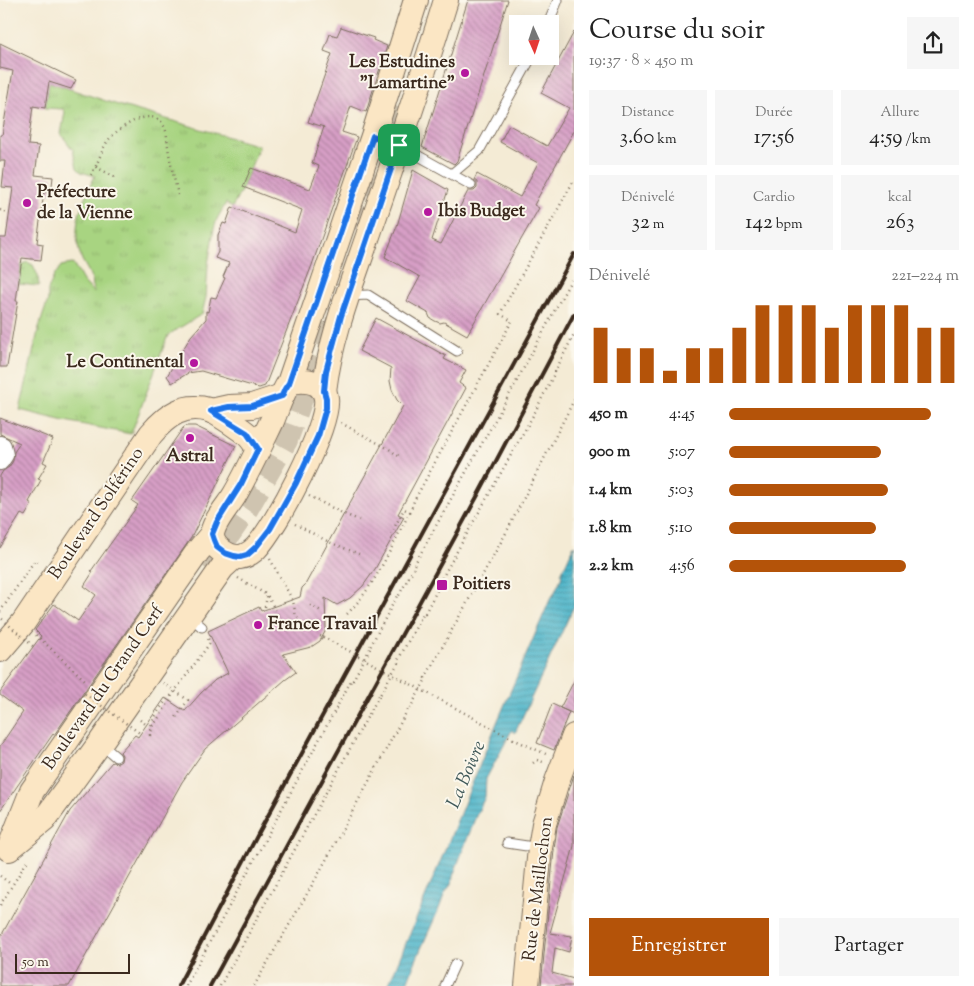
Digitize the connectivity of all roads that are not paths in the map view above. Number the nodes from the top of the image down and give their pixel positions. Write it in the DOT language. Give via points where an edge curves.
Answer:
graph roads {
  1 [pos="416,0"];
  2 [pos="432,0"];
  3 [pos="446,0"];
  4 [pos="558,0"];
  5 [pos="552,15"];
  6 [pos="527,65"];
  7 [pos="398,107"];
  8 [pos="373,136"];
  9 [pos="399,145"];
  10 [pos="453,174"];
  11 [pos="472,184"];
  12 [pos="348,296"];
  13 [pos="457,351"];
  14 [pos="286,390"];
  15 [pos="324,391"];
  16 [pos="211,411"];
  17 [pos="0,445"];
  18 [pos="258,449"];
  19 [pos="0,461"];
  20 [pos="212,534"];
  21 [pos="236,567"];
  22 [pos="205,568"];
  23 [pos="0,650"];
  24 [pos="574,736"];
  25 [pos="507,843"];
  26 [pos="540,848"];
  27 [pos="4,856"];
  28 [pos="455,964"];
  29 [pos="445,986"];
  30 [pos="527,986"];
  1 -- 8 [label="street, Boulevard du Grand Cerf"];
  2 -- 7 [label="street"];
  3 -- 9 [label="street"];
  4 -- 5 [label="lane"];
  6 -- 10 [label="lane" via="479,151"];
  8 -- 9 [label="lane"];
  8 -- 14 [label="street, Boulevard du Grand Cerf"];
  9 -- 10 [label="lane"];
  9 -- 12 [label="street"];
  10 -- 11 [label="lane"];
  12 -- 13 [label="lane" via="368,295"];
  12 -- 15 [label="street" via="326,371"];
  14 -- 15 [label="street, Boulevard Solférino" via="301,381 308,381"];
  14 -- 16 [label="street, Boulevard Solférino" via="252,406"];
  14 -- 18 [label="street, Boulevard du Grand Cerf"];
  15 -- 21 [label="street" via="324,419 296,483 256,547 240,557"];
  16 -- 18 [label="street, Boulevard Solférino" via="247,433"];
  16 -- 23 [label="street, Boulevard Solférino" via="200,408 179,410 160,423 23,623"];
  17 -- 19 [label="street" via="4,455"];
  18 -- 20 [label="street, Boulevard du Grand Cerf"];
  20 -- 21 [label="street" via="217,547"];
  20 -- 27 [label="street, Boulevard du Grand Cerf" via="32,791"];
  21 -- 27 [label="street, Boulevard du Grand Cerf" via="222,568 193,624 108,750 44,820"];
  22 -- 27 [label="street, Boulevard du Grand Cerf"];
  24 -- 26 [label="street, Rue de Maillochon" via="549,804"];
  25 -- 26 [label="lane"];
  26 -- 30 [label="street, Rue de Maillochon"];
  28 -- 29 [label="lane"];
}
